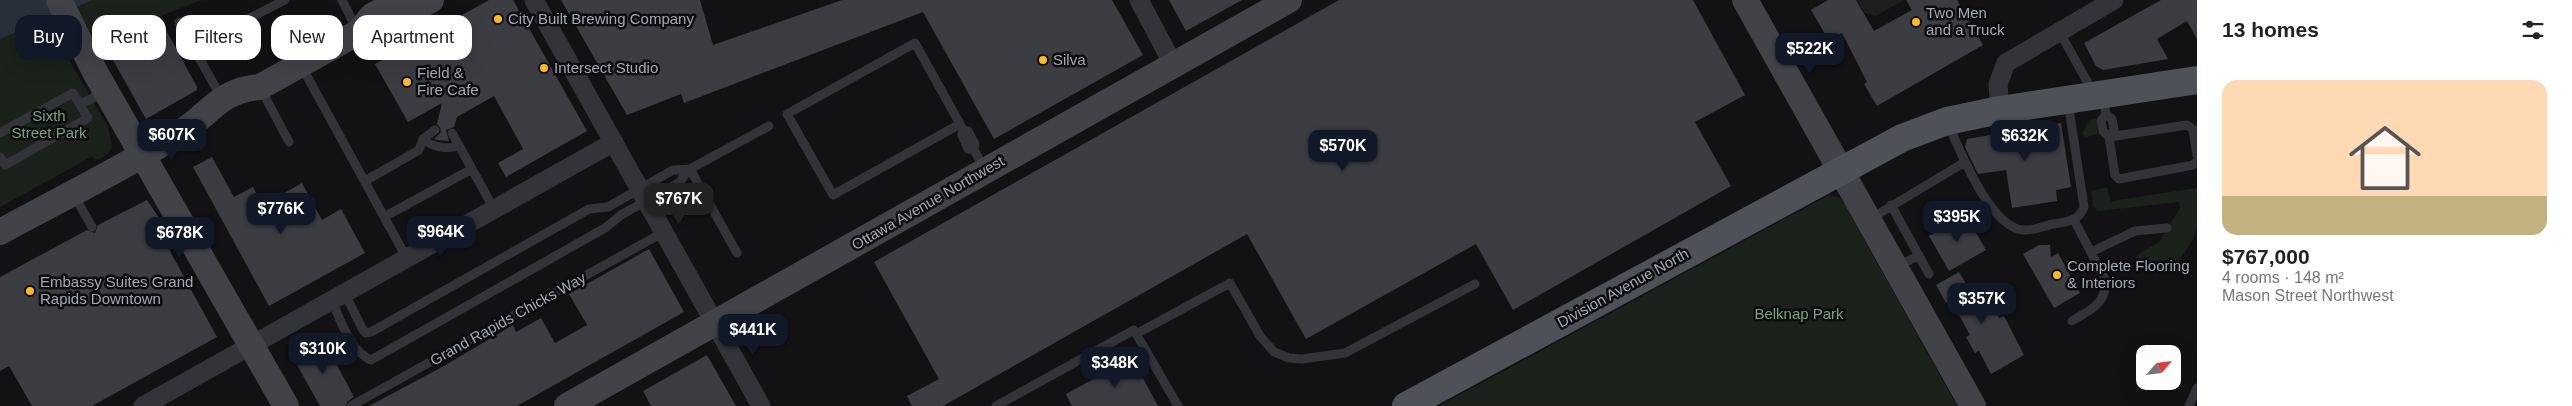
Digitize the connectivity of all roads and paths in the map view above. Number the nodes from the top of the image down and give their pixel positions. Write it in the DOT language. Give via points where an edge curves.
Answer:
graph roads {
  1 [pos="285,0"];
  2 [pos="342,0"];
  3 [pos="401,0"];
  4 [pos="431,0"];
  5 [pos="534,0"];
  6 [pos="1139,0"];
  7 [pos="1289,0"];
  8 [pos="1745,0"];
  9 [pos="2114,0"];
  10 [pos="62,7"];
  11 [pos="256,15"];
  12 [pos="374,15"];
  13 [pos="404,15"];
  14 [pos="353,21"];
  15 [pos="2059,31"];
  16 [pos="353,35"];
  17 [pos="200,60"];
  18 [pos="301,64"];
  19 [pos="1173,64"];
  20 [pos="2197,80"];
  21 [pos="260,87"];
  22 [pos="106,91"];
  23 [pos="222,100"];
  24 [pos="2067,101"];
  25 [pos="2102,102"];
  26 [pos="80,106"];
  27 [pos="2000,110"];
  28 [pos="1947,121"];
  29 [pos="769,126"];
  30 [pos="961,127"];
  31 [pos="435,130"];
  32 [pos="0,133"];
  33 [pos="180,133"];
  34 [pos="452,134"];
  35 [pos="2109,137"];
  36 [pos="423,139"];
  37 [pos="289,142"];
  38 [pos="614,142"];
  39 [pos="459,146"];
  40 [pos="143,154"];
  41 [pos="2197,156"];
  42 [pos="0,157"];
  43 [pos="980,160"];
  44 [pos="2197,161"];
  45 [pos="1965,162"];
  46 [pos="472,169"];
  47 [pos="689,170"];
  48 [pos="1840,170"];
  49 [pos="365,181"];
  50 [pos="73,193"];
  51 [pos="643,195"];
  52 [pos="1891,206"];
  53 [pos="494,209"];
  54 [pos="384,217"];
  55 [pos="1868,220"];
  56 [pos="2074,220"];
  57 [pos="92,227"];
  58 [pos="2167,228"];
  59 [pos="0,232"];
  60 [pos="664,232"];
  61 [pos="2091,252"];
  62 [pos="736,253"];
  63 [pos="1919,255"];
  64 [pos="406,257"];
  65 [pos="1895,269"];
  66 [pos="1929,274"];
  67 [pos="1475,284"];
  68 [pos="337,296"];
  69 [pos="2072,321"];
  70 [pos="715,324"];
  71 [pos="1136,334"];
  72 [pos="252,344"];
  73 [pos="2197,388"];
  74 [pos="143,406"];
  75 [pos="286,406"];
  76 [pos="351,406"];
  77 [pos="567,406"];
  78 [pos="761,406"];
  79 [pos="996,406"];
  80 [pos="1178,406"];
  81 [pos="1406,406"];
  82 [pos="1973,406"];
  83 [pos="2189,406"];
  1 -- 11 [label="lane"];
  2 -- 14 [label="lane"];
  3 -- 12 [label="street"];
  4 -- 13 [label="street"];
  5 -- 38 [label="street"];
  6 -- 19 [label="street"];
  7 -- 19 [label="street, Ottawa Avenue Northwest"];
  8 -- 48 [label="street"];
  9 -- 15 [label="street"];
  10 -- 22 [label="street"];
  15 -- 25 [label="lane"];
  15 -- 27 [label="street" via="2006,62 1998,84"];
  16 -- 18 [label="street"];
  17 -- 23 [label="lane"];
  18 -- 21 [label="street"];
  18 -- 49 [label="lane"];
  19 -- 43 [label="street, Ottawa Avenue Northwest"];
  20 -- 25 [label="main road, Division Avenue North"];
  21 -- 23 [label="street" via="242,88"];
  21 -- 33 [label="street" via="250,101 204,126"];
  21 -- 37 [label="lane"];
  22 -- 26 [label="lane"];
  22 -- 40 [label="street"];
  23 -- 33 [label="street"];
  24 -- 25 [label="main road, Division Avenue North"];
  24 -- 27 [label="main road, Division Avenue North"];
  24 -- 56 [label="lane" via="2084,207 2082,215"];
  25 -- 35 [label="lane" via="2103,131"];
  26 -- 32 [label="lane" via="73,93"];
  26 -- 42 [label="lane" via="88,118 4,165"];
  27 -- 28 [label="main road, Division Avenue North"];
  28 -- 45 [label="lane"];
  28 -- 48 [label="main road, Division Avenue North" via="1902,138"];
  29 -- 47 [label="lane"];
  30 -- 30 [label="lane" via="915,43 787,114 833,195"];
  30 -- 43 [label="lane" via="968,131"];
  31 -- 36 [label="lane"];
  33 -- 40 [label="street"];
  34 -- 39 [label="lane"];
  35 -- 41 [label="lane" via="2187,125 2193,129"];
  35 -- 44 [label="lane" via="2115,175 2119,179 2193,165"];
  36 -- 39 [label="lane" via="430,145"];
  36 -- 49 [label="lane" via="420,150"];
  38 -- 51 [label="street"];
  38 -- 53 [label="street"];
  39 -- 46 [label="lane"];
  40 -- 50 [label="street"];
  40 -- 72 [label="street" via="179,229"];
  43 -- 70 [label="street, Ottawa Avenue Northwest"];
  45 -- 52 [label="lane"];
  45 -- 56 [label="lane" via="1992,209 2012,226 2023,230"];
  46 -- 53 [label="lane"];
  46 -- 54 [label="lane"];
  47 -- 51 [label="lane" via="680,182"];
  47 -- 51 [label="lane" via="673,170"];
  47 -- 62 [label="lane"];
  48 -- 55 [label="street"];
  48 -- 81 [label="main road, Division Avenue North"];
  49 -- 54 [label="lane"];
  50 -- 57 [label="lane"];
  50 -- 59 [label="street"];
  51 -- 60 [label="street"];
  51 -- 68 [label="lane" via="608,207 590,209 368,333"];
  51 -- 68 [label="lane" via="605,228 371,360 356,349"];
  52 -- 55 [label="lane"];
  52 -- 63 [label="lane"];
  53 -- 64 [label="street"];
  54 -- 64 [label="lane"];
  55 -- 65 [label="street"];
  56 -- 61 [label="lane"];
  58 -- 61 [label="lane" via="2135,231"];
  60 -- 70 [label="street"];
  60 -- 76 [label="lane, Grand Rapids Chicks Way"];
  61 -- 69 [label="lane" via="2105,279 2106,290 2103,300"];
  63 -- 65 [label="lane"];
  63 -- 66 [label="lane"];
  64 -- 68 [label="street"];
  65 -- 82 [label="street"];
  67 -- 71 [label="lane" via="1345,353 1317,358 1289,358 1274,352 1260,336 1230,283"];
  68 -- 72 [label="street"];
  70 -- 77 [label="street, Ottawa Avenue Northwest"];
  70 -- 78 [label="street"];
  71 -- 79 [label="lane" via="1134,330"];
  71 -- 80 [label="lane"];
  72 -- 74 [label="street"];
  72 -- 75 [label="street"];
  73 -- 83 [label="lane"];
}
